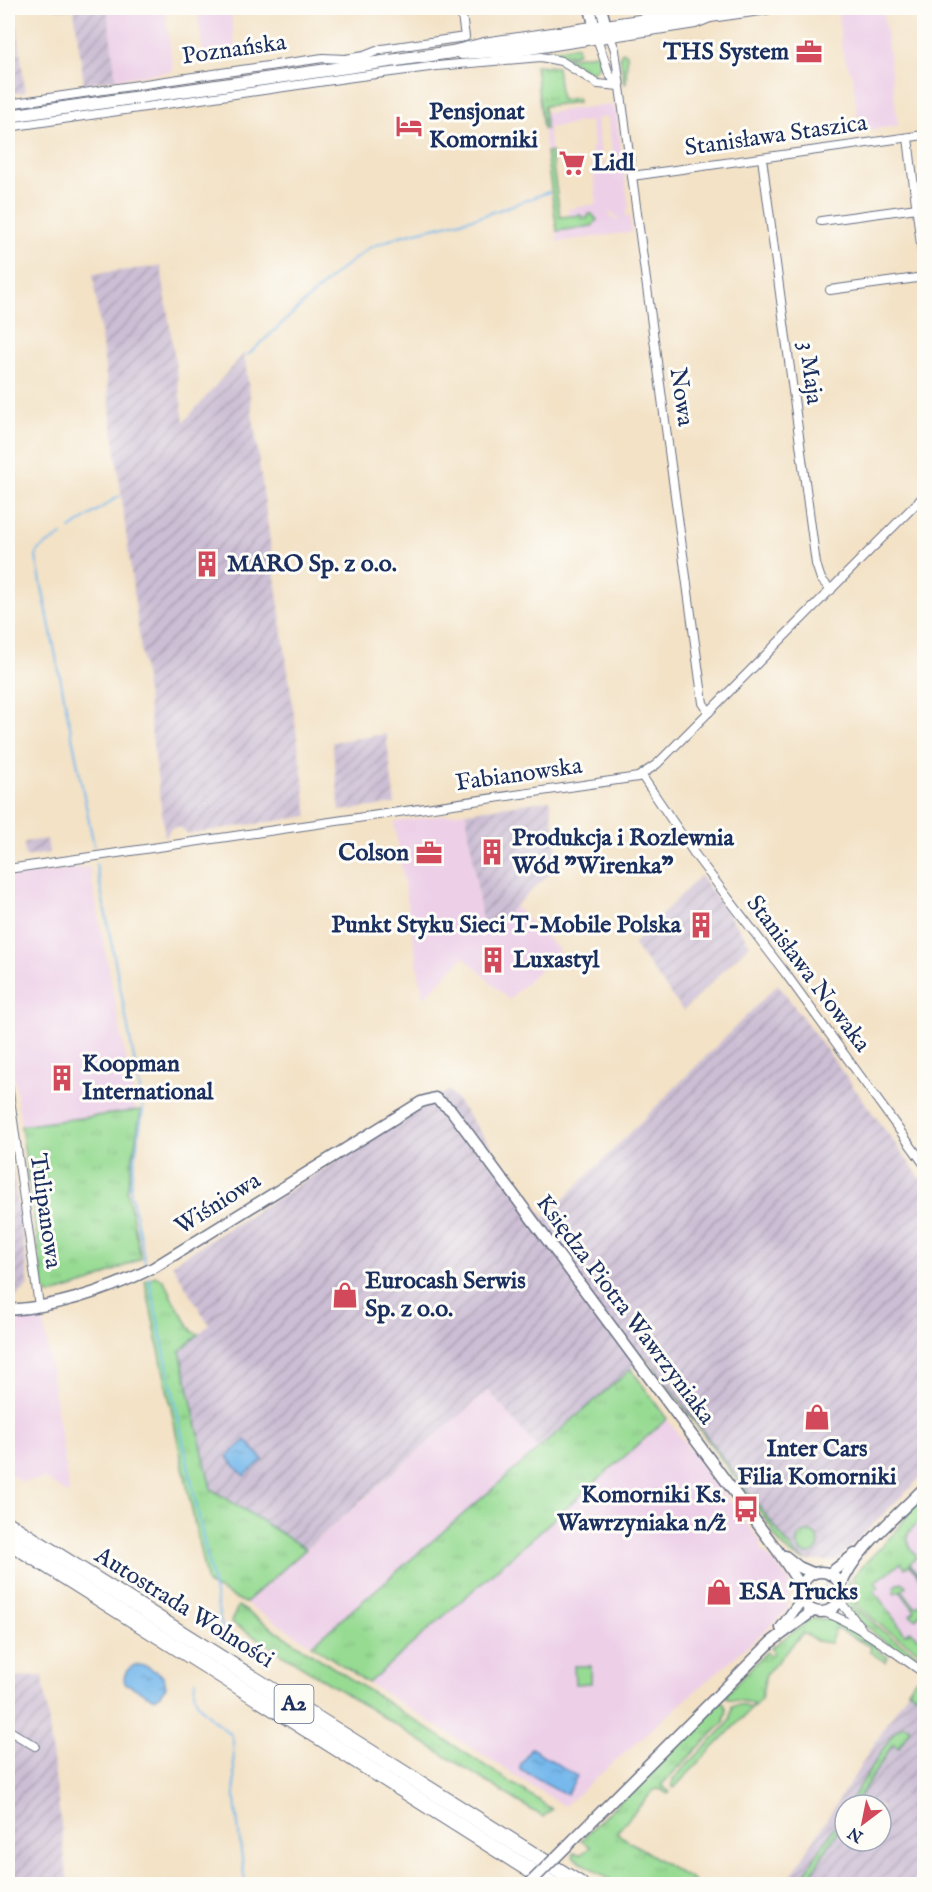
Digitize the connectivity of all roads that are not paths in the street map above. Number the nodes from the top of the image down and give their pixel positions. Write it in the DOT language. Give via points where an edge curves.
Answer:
graph roads {
  1 [pos="461,8"];
  2 [pos="590,8"];
  3 [pos="601,8"];
  4 [pos="766,8"];
  5 [pos="602,32"];
  6 [pos="619,86"];
  7 [pos="8,104"];
  8 [pos="8,116"];
  9 [pos="8,128"];
  10 [pos="924,135"];
  11 [pos="908,138"];
  12 [pos="762,158"];
  13 [pos="632,176"];
  14 [pos="917,208"];
  15 [pos="821,221"];
  16 [pos="924,269"];
  17 [pos="924,277"];
  18 [pos="830,290"];
  19 [pos="924,496"];
  20 [pos="831,590"];
  21 [pos="709,712"];
  22 [pos="642,776"];
  23 [pos="8,869"];
  24 [pos="8,1085"];
  25 [pos="435,1098"];
  26 [pos="924,1164"];
  27 [pos="39,1306"];
  28 [pos="8,1310"];
  29 [pos="924,1488"];
  30 [pos="8,1524"];
  31 [pos="8,1541"];
  32 [pos="866,1547"];
  33 [pos="777,1551"];
  34 [pos="813,1573"];
  35 [pos="829,1574"];
  36 [pos="801,1586"];
  37 [pos="840,1587"];
  38 [pos="802,1599"];
  39 [pos="839,1600"];
  40 [pos="818,1611"];
  41 [pos="861,1629"];
  42 [pos="771,1642"];
  43 [pos="924,1673"];
  44 [pos="8,1730"];
  45 [pos="35,1746"];
  46 [pos="529,1884"];
  47 [pos="552,1884"];
  48 [pos="580,1884"];
  1 -- 7 [label="street, Poznańska" via="465,37 345,59 323,58"];
  2 -- 5 [label="street"];
  3 -- 5 [label="street"];
  4 -- 5 [label="main road, Poznańska" via="695,22"];
  5 -- 6 [label="street, Nowa" via="615,50"];
  5 -- 8 [label="main road, Poznańska" via="467,47"];
  6 -- 9 [label="street" via="598,84 561,61 541,57 353,77"];
  6 -- 13 [label="street, Nowa"];
  10 -- 11 [label="street, Stanisława Staszica"];
  11 -- 12 [label="street, Stanisława Staszica"];
  11 -- 14 [label="street"];
  12 -- 13 [label="street, Stanisława Staszica"];
  12 -- 20 [label="street, 3 Maja" via="816,564 821,579"];
  13 -- 21 [label="street, Nowa" via="703,703"];
  14 -- 15 [label="street"];
  14 -- 16 [label="street"];
  17 -- 18 [label="street"];
  19 -- 20 [label="street"];
  20 -- 21 [label="street"];
  21 -- 22 [label="street"];
  22 -- 23 [label="street, Fabianowska"];
  22 -- 26 [label="street, Stanisława Nowaka" via="696,856"];
  24 -- 27 [label="street, Tulipanowa"];
  25 -- 27 [label="street, Wiśniowa" via="421,1102 153,1268 114,1286"];
  25 -- 33 [label="street, Księdza Piotra Wawrzyniaka" via="451,1110"];
  27 -- 28 [label="street, Wiśniowa"];
  29 -- 32 [label="street"];
  30 -- 48 [label="highway, Autostrada Wolności / A2"];
  31 -- 47 [label="highway, Autostrada Wolności / A2"];
  32 -- 35 [label="street"];
  32 -- 37 [label="street"];
  33 -- 34 [label="street, Księdza Piotra Wawrzyniaka"];
  33 -- 36 [label="street, Księdza Piotra Wawrzyniaka"];
  34 -- 35 [label="street"];
  34 -- 36 [label="street"];
  35 -- 37 [label="street"];
  36 -- 38 [label="street"];
  37 -- 39 [label="street"];
  38 -- 40 [label="street"];
  38 -- 42 [label="street"];
  39 -- 40 [label="street" via="833,1608"];
  39 -- 41 [label="street"];
  40 -- 41 [label="street" via="838,1616"];
  40 -- 42 [label="street"];
  41 -- 43 [label="street"];
  42 -- 46 [label="street, bridge"];
  44 -- 45 [label="street"];
}
